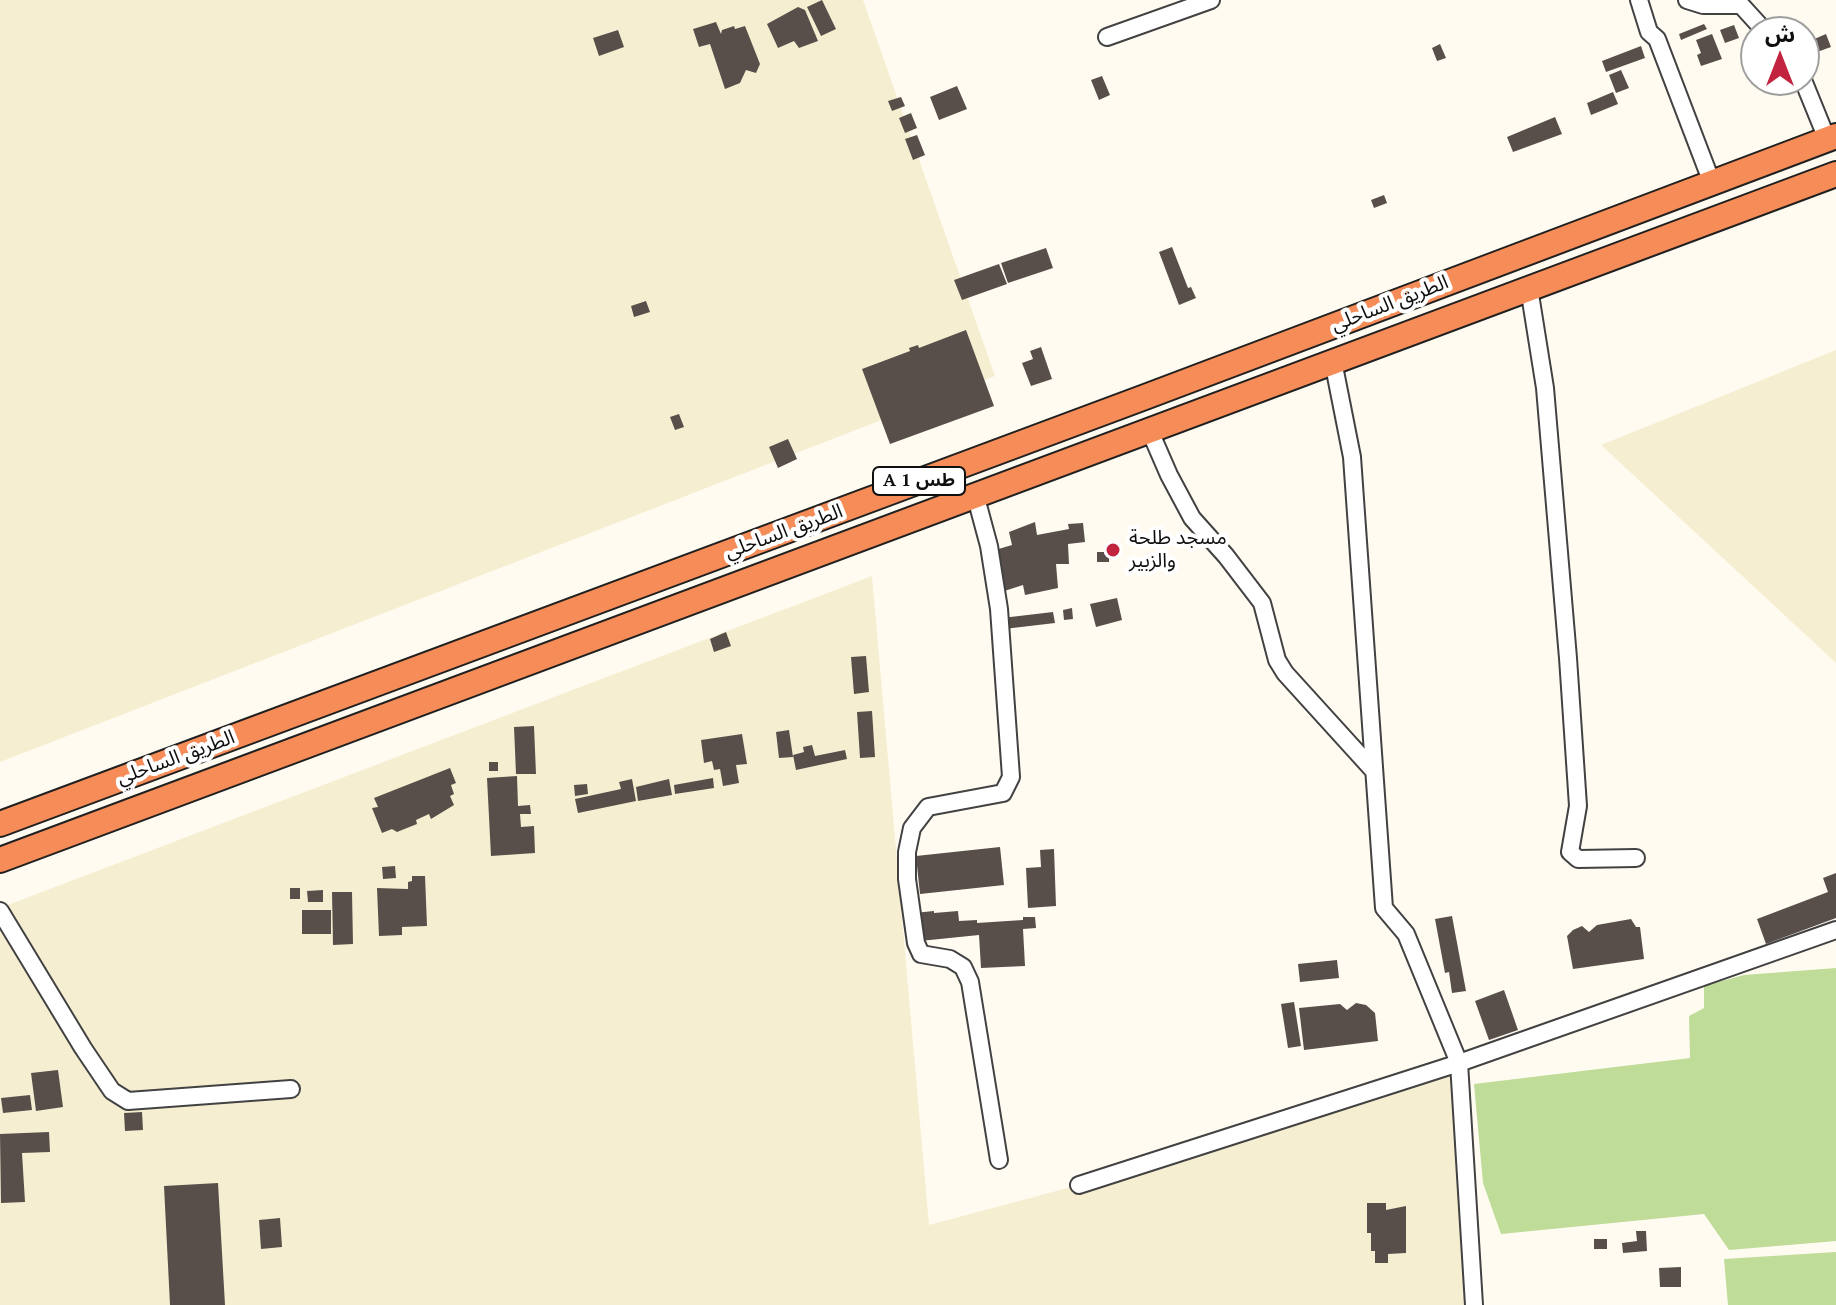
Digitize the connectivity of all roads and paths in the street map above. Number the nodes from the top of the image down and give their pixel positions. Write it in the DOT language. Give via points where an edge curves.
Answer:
graph roads {
  1 [pos="1211,0"];
  2 [pos="1639,0"];
  3 [pos="1687,0"];
  4 [pos="1740,2"];
  5 [pos="1107,37"];
  6 [pos="1811,96"];
  7 [pos="1832,138"];
  8 [pos="1836,174"];
  9 [pos="1712,183"];
  10 [pos="1529,288"];
  11 [pos="1333,361"];
  12 [pos="1149,429"];
  13 [pos="975,494"];
  14 [pos="1374,771"];
  15 [pos="0,824"];
  16 [pos="1636,858"];
  17 [pos="0,860"];
  18 [pos="0,911"];
  19 [pos="1836,930"];
  20 [pos="1459,1063"];
  21 [pos="291,1089"];
  22 [pos="999,1160"];
  23 [pos="1079,1185"];
  24 [pos="1474,1305"];
  1 -- 5 [label="street"];
  2 -- 9 [label="street"];
  3 -- 4 [label="street" via="1703,5"];
  6 -- 7 [label="street"];
  7 -- 9 [label="highway, الطريق الساحلي / A 1 طس"];
  8 -- 10 [label="highway, الطريق الساحلي / A 1 طس"];
  9 -- 15 [label="highway, الطريق الساحلي / A 1 طس"];
  10 -- 11 [label="highway, الطريق الساحلي / A 1 طس"];
  10 -- 16 [label="street" via="1545,388 1571,703 1578,806 1570,852 1578,859"];
  11 -- 12 [label="highway, الطريق الساحلي / A 1 طس"];
  11 -- 14 [label="street" via="1352,457"];
  12 -- 13 [label="highway, الطريق الساحلي / A 1 طس"];
  12 -- 14 [label="street" via="1192,518 1262,603 1285,673"];
  13 -- 17 [label="highway, الطريق الساحلي / A 1 طس"];
  13 -- 22 [label="street" via="999,609 1011,777 1003,793 928,807 912,828 907,879 921,954 950,959 963,967 970,982"];
  14 -- 20 [label="street" via="1384,908 1406,934"];
  18 -- 21 [label="street" via="97,1070 112,1091 128,1101"];
  19 -- 20 [label="street"];
  20 -- 23 [label="street"];
  20 -- 24 [label="street"];
}
